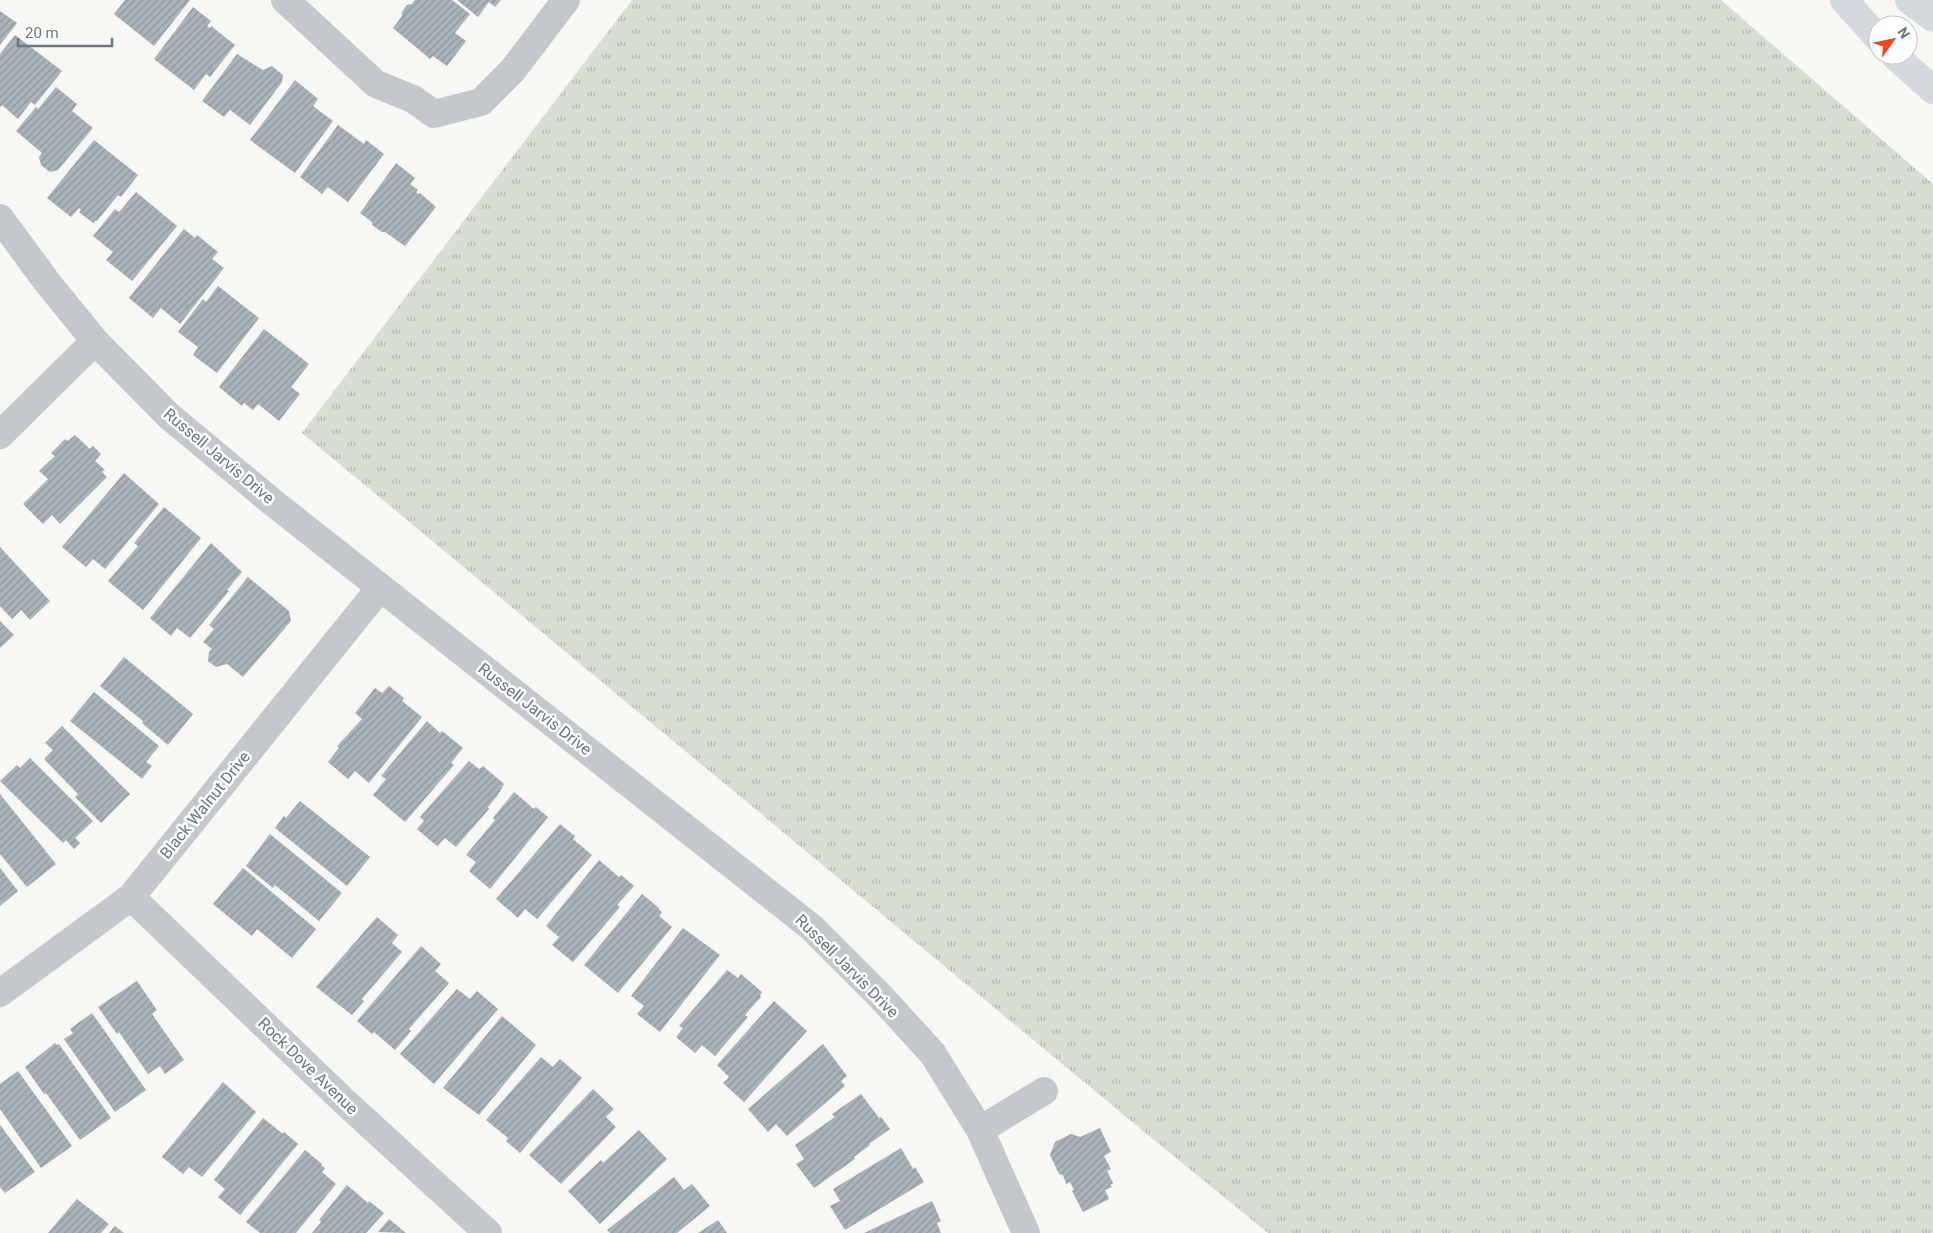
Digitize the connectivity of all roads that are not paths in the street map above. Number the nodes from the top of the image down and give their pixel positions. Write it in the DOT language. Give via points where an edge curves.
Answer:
graph roads {
  1 [pos="285,0"];
  2 [pos="566,0"];
  3 [pos="1844,0"];
  4 [pos="1909,0"];
  5 [pos="1933,18"];
  6 [pos="1868,27"];
  7 [pos="1905,65"];
  8 [pos="1933,90"];
  9 [pos="0,218"];
  10 [pos="95,341"];
  11 [pos="0,435"];
  12 [pos="380,588"];
  13 [pos="131,896"];
  14 [pos="0,993"];
  15 [pos="1044,1090"];
  16 [pos="980,1130"];
  17 [pos="488,1233"];
  18 [pos="1026,1233"];
  1 -- 2 [label="street" via="376,84 414,99 434,114 481,102 512,72"];
  3 -- 6 [label="highway"];
  4 -- 5 [label="highway"];
  7 -- 8 [label="highway"];
  9 -- 10 [label="street, Russell Jarvis Drive"];
  10 -- 11 [label="street"];
  10 -- 12 [label="street, Russell Jarvis Drive" via="169,416"];
  12 -- 13 [label="street, Black Walnut Drive"];
  12 -- 16 [label="street, Russell Jarvis Drive" via="811,927 933,1054"];
  13 -- 14 [label="street, Black Walnut Drive"];
  13 -- 17 [label="street, Rock Dove Avenue" via="347,1104"];
  15 -- 16 [label="street"];
  16 -- 18 [label="street, Russell Jarvis Drive"];
}
